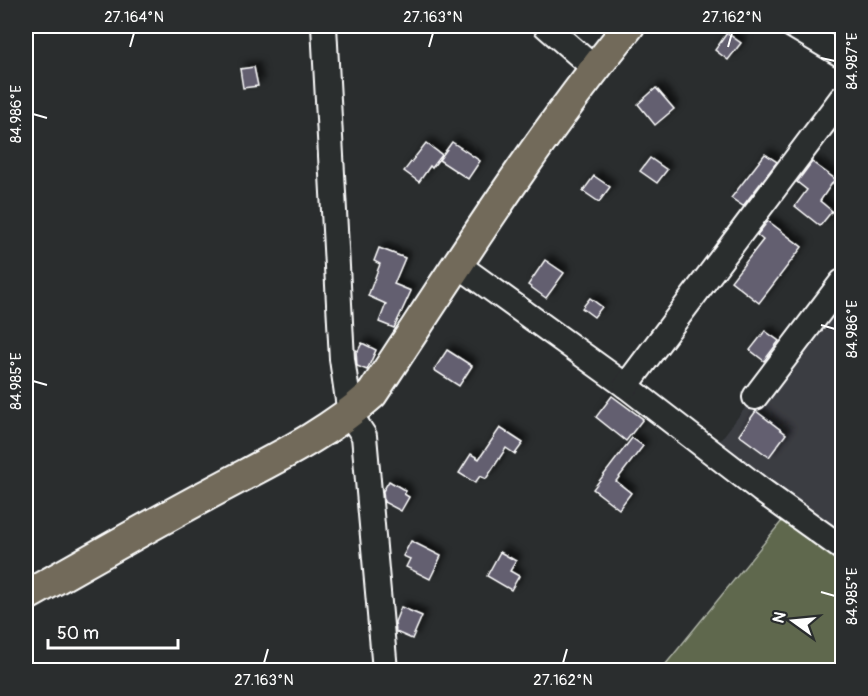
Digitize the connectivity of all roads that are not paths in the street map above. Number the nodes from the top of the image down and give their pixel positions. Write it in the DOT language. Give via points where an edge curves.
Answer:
graph roads {
  1 [pos="324,26"];
  2 [pos="546,26"];
  3 [pos="629,26"];
  4 [pos="794,26"];
  5 [pos="843,55"];
  6 [pos="594,68"];
  7 [pos="843,98"];
  8 [pos="458,264"];
  9 [pos="843,282"];
  10 [pos="626,386"];
  11 [pos="755,397"];
  12 [pos="350,414"];
  13 [pos="843,548"];
  14 [pos="26,596"];
  15 [pos="385,670"];
  1 -- 12 [label="street" via="342,359"];
  2 -- 6 [label="street"];
  3 -- 6 [label="main road"];
  4 -- 5 [label="street"];
  6 -- 8 [label="main road"];
  7 -- 10 [label="street"];
  8 -- 10 [label="street"];
  8 -- 12 [label="main road" via="372,394"];
  9 -- 11 [label="street"];
  10 -- 13 [label="street"];
  12 -- 14 [label="main road"];
  12 -- 15 [label="street" via="364,436"];
}
